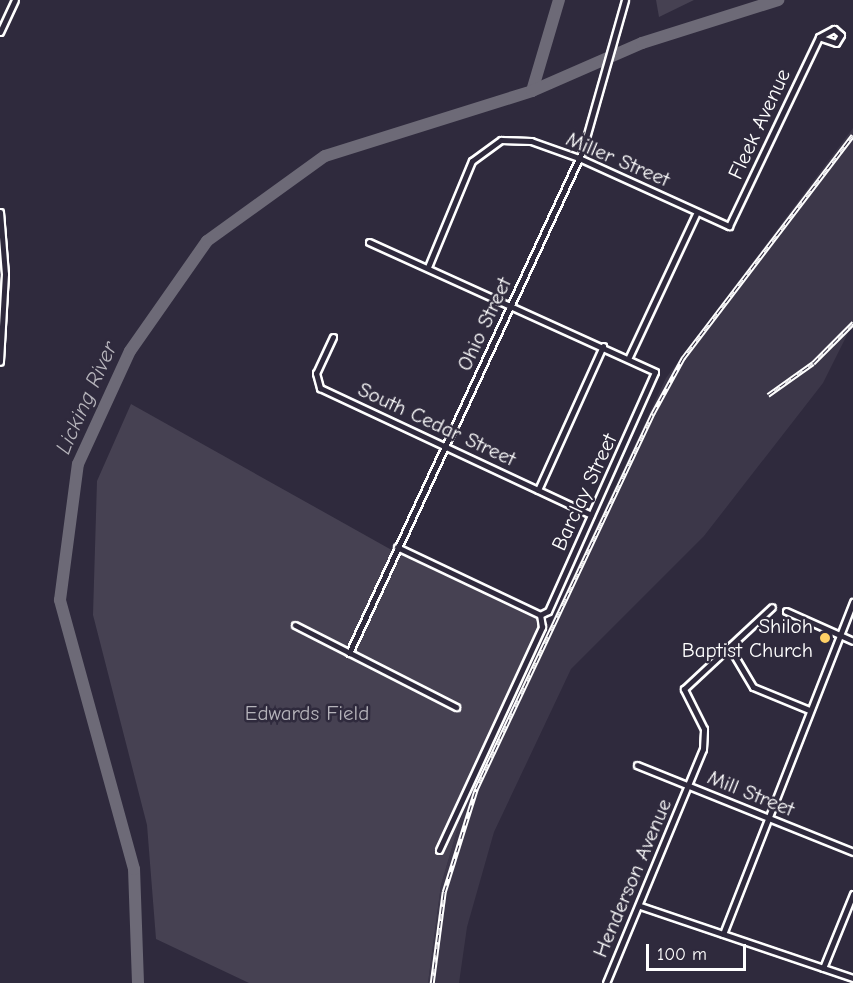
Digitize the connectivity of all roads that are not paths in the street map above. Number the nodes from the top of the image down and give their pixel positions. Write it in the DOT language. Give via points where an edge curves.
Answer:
graph roads {
  1 [pos="15,0"];
  2 [pos="626,0"];
  3 [pos="0,32"];
  4 [pos="819,37"];
  5 [pos="579,158"];
  6 [pos="0,212"];
  7 [pos="697,212"];
  8 [pos="729,226"];
  9 [pos="369,242"];
  10 [pos="428,267"];
  11 [pos="511,303"];
  12 [pos="333,337"];
  13 [pos="603,346"];
  14 [pos="629,357"];
  15 [pos="0,362"];
  16 [pos="445,446"];
  17 [pos="538,489"];
  18 [pos="591,516"];
  19 [pos="397,547"];
  20 [pos="853,602"];
  21 [pos="772,608"];
  22 [pos="786,611"];
  23 [pos="540,615"];
  24 [pos="295,625"];
  25 [pos="840,635"];
  26 [pos="853,641"];
  27 [pos="731,650"];
  28 [pos="349,653"];
  29 [pos="456,707"];
  30 [pos="809,710"];
  31 [pos="637,765"];
  32 [pos="688,785"];
  33 [pos="769,818"];
  34 [pos="440,850"];
  35 [pos="853,852"];
  36 [pos="853,894"];
  37 [pos="640,906"];
  38 [pos="723,934"];
  39 [pos="823,968"];
  40 [pos="853,978"];
  41 [pos="606,983"];
  1 -- 3 [label="street"];
  2 -- 5 [label="street, Ohio Street"];
  4 -- 8 [label="street, Fleek Avenue"];
  5 -- 7 [label="street, Miller Street"];
  5 -- 10 [label="street, Miller Street" via="531,141 490,143 472,161"];
  5 -- 11 [label="street, Ohio Street"];
  6 -- 15 [label="street" via="5,274"];
  7 -- 8 [label="street, Miller Street"];
  7 -- 14 [label="street"];
  9 -- 10 [label="street"];
  10 -- 11 [label="street"];
  11 -- 13 [label="street"];
  11 -- 16 [label="street, Ohio Street"];
  12 -- 16 [label="street, South Cedar Street" via="316,373 320,388"];
  13 -- 14 [label="street"];
  13 -- 17 [label="street"];
  14 -- 18 [label="street, Barclay Street" via="652,369 655,380"];
  16 -- 17 [label="street, South Cedar Street"];
  16 -- 19 [label="street, Ohio Street"];
  17 -- 18 [label="street, South Cedar Street"];
  18 -- 23 [label="street, Barclay Street" via="548,611"];
  19 -- 23 [label="street"];
  19 -- 28 [label="street, Ohio Street"];
  20 -- 25 [label="street"];
  21 -- 27 [label="street"];
  22 -- 25 [label="street"];
  23 -- 34 [label="street" via="542,627"];
  24 -- 28 [label="street"];
  25 -- 26 [label="street"];
  25 -- 30 [label="street"];
  27 -- 30 [label="street" via="753,687"];
  27 -- 32 [label="street, Henderson Avenue" via="684,688 705,735"];
  28 -- 29 [label="street"];
  30 -- 33 [label="street"];
  31 -- 32 [label="street, Mill Street"];
  32 -- 33 [label="street, Mill Street"];
  32 -- 37 [label="street, Henderson Avenue"];
  33 -- 35 [label="street, Mill Street"];
  33 -- 38 [label="street"];
  36 -- 39 [label="street"];
  37 -- 38 [label="street"];
  37 -- 41 [label="street, Henderson Avenue"];
  38 -- 39 [label="street"];
  39 -- 40 [label="street"];
}
